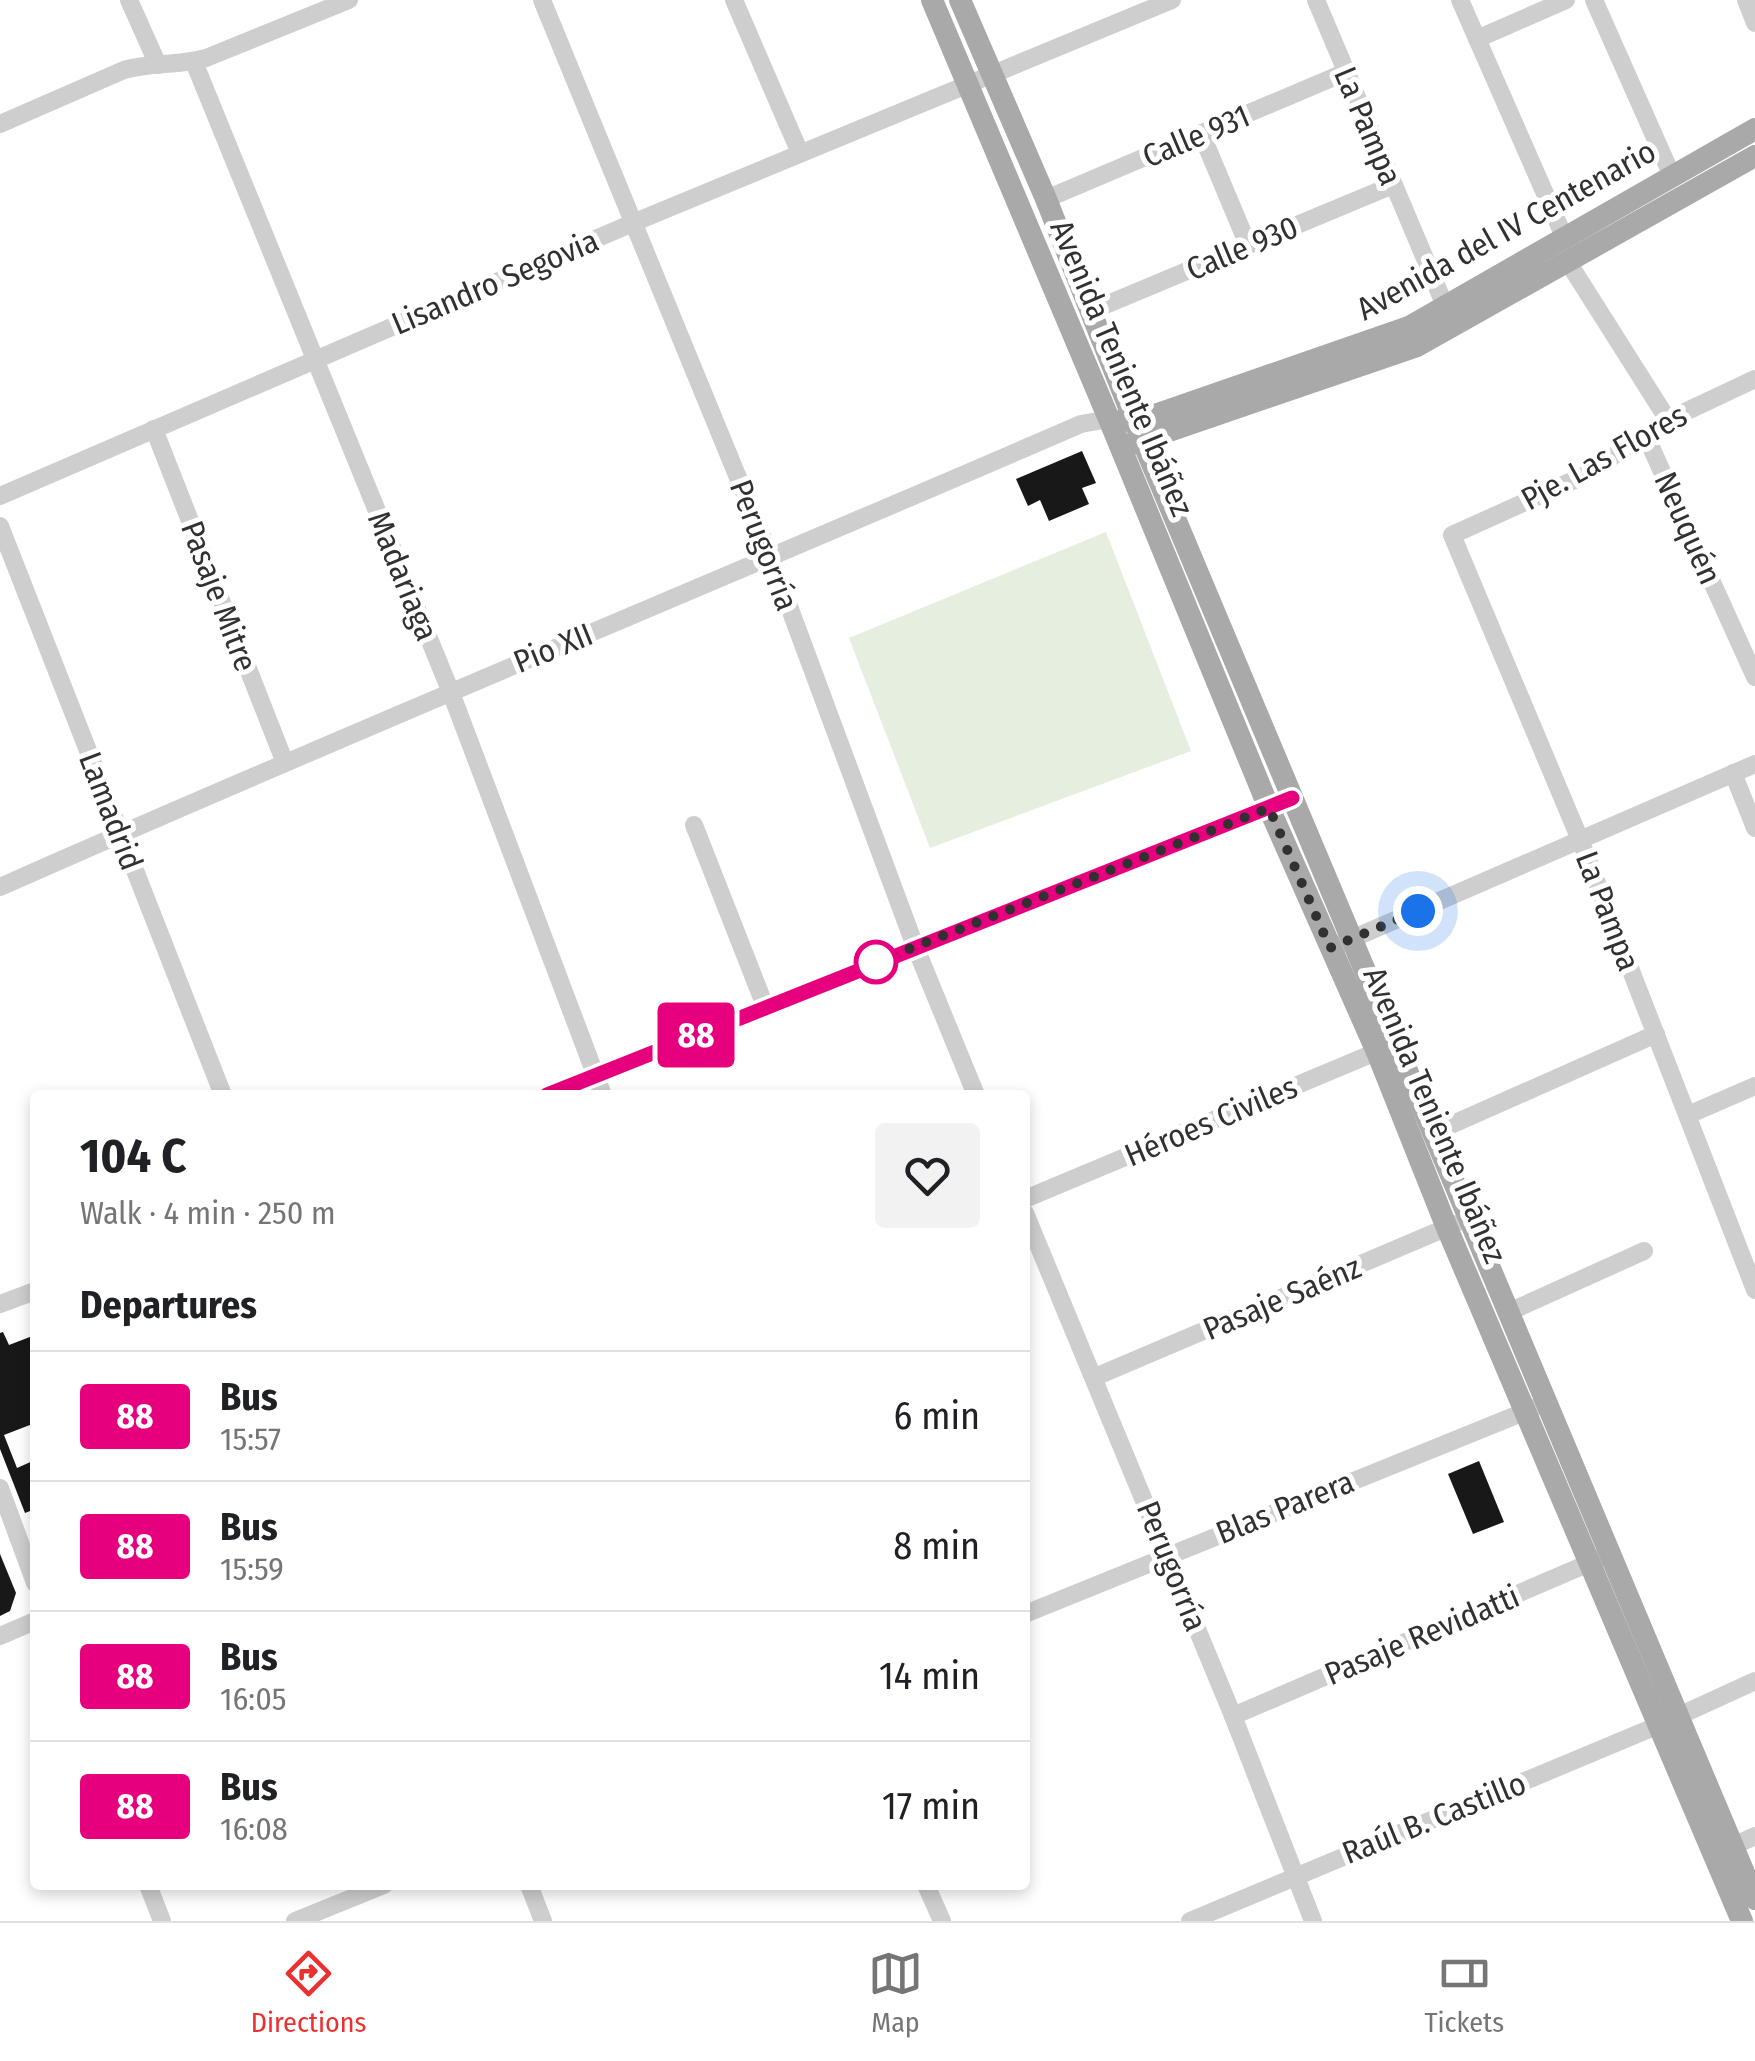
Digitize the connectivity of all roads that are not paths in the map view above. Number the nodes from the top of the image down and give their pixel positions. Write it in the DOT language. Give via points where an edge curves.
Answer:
graph roads {
  1 [pos="129,0"];
  2 [pos="348,0"];
  3 [pos="542,0"];
  4 [pos="734,0"];
  5 [pos="932,0"];
  6 [pos="960,0"];
  7 [pos="1172,0"];
  8 [pos="1316,0"];
  9 [pos="1460,0"];
  10 [pos="1566,0"];
  11 [pos="1594,0"];
  12 [pos="1746,0"];
  13 [pos="1137,7"];
  14 [pos="307,8"];
  15 [pos="1755,23"];
  16 [pos="1477,39"];
  17 [pos="194,62"];
  18 [pos="158,64"];
  19 [pos="1346,72"];
  20 [pos="992,76"];
  21 [pos="968,85"];
  22 [pos="0,124"];
  23 [pos="1755,129"];
  24 [pos="1200,134"];
  25 [pos="800,152"];
  26 [pos="1755,156"];
  27 [pos="1672,176"];
  28 [pos="1393,184"];
  29 [pos="1046,200"];
  30 [pos="635,222"];
  31 [pos="1248,245"];
  32 [pos="1566,250"];
  33 [pos="1445,306"];
  34 [pos="1090,311"];
  35 [pos="316,360"];
  36 [pos="1755,378"];
  37 [pos="1109,419"];
  38 [pos="1668,420"];
  39 [pos="154,429"];
  40 [pos="1646,434"];
  41 [pos="1132,437"];
  42 [pos="0,496"];
  43 [pos="0,526"];
  44 [pos="1452,534"];
  45 [pos="770,558"];
  46 [pos="1755,676"];
  47 [pos="450,690"];
  48 [pos="285,762"];
  49 [pos="1755,764"];
  50 [pos="1733,774"];
  51 [pos="1292,798"];
  52 [pos="1269,808"];
  53 [pos="694,825"];
  54 [pos="1755,828"];
  55 [pos="120,834"];
  56 [pos="1581,842"];
  57 [pos="0,887"];
  58 [pos="1341,943"];
  59 [pos="915,946"];
  60 [pos="765,1006"];
  61 [pos="1656,1034"];
  62 [pos="1387,1047"];
  63 [pos="596,1076"];
  64 [pos="1755,1086"];
  65 [pos="221,1090"];
  66 [pos="560,1090"];
  67 [pos="600,1090"];
  68 [pos="974,1090"];
  69 [pos="1688,1115"];
  70 [pos="1435,1132"];
  71 [pos="1030,1197"];
  72 [pos="1469,1217"];
  73 [pos="1030,1225"];
  74 [pos="1446,1228"];
  75 [pos="1644,1251"];
  76 [pos="1755,1290"];
  77 [pos="30,1293"];
  78 [pos="0,1304"];
  79 [pos="1509,1312"];
  80 [pos="1095,1377"];
  81 [pos="1536,1408"];
  82 [pos="0,1488"];
  83 [pos="29,1547"];
  84 [pos="1167,1554"];
  85 [pos="1601,1559"];
  86 [pos="1030,1612"];
  87 [pos="30,1623"];
  88 [pos="0,1636"];
  89 [pos="1755,1681"];
  90 [pos="1233,1716"];
  91 [pos="1668,1720"];
  92 [pos="1755,1836"];
  93 [pos="1724,1850"];
  94 [pos="1296,1875"];
  95 [pos="150,1890"];
  96 [pos="372,1890"];
  97 [pos="531,1890"];
  98 [pos="928,1890"];
  99 [pos="1755,1899"];
  100 [pos="162,1921"];
  101 [pos="296,1921"];
  102 [pos="543,1921"];
  103 [pos="942,1921"];
  104 [pos="1190,1921"];
  105 [pos="1313,1921"];
  106 [pos="1742,1921"];
  1 -- 18 [label="street"];
  2 -- 14 [label="street"];
  3 -- 30 [label="street, Perugorría"];
  4 -- 25 [label="street"];
  5 -- 21 [label="main road, Avenida Teniente Ibáñez"];
  6 -- 20 [label="main road, Avenida Teniente Ibáñez"];
  7 -- 13 [label="street, Lisandro Segovia"];
  8 -- 19 [label="street, La Pampa"];
  9 -- 16 [label="street, Neuquén"];
  10 -- 16 [label="street"];
  11 -- 27 [label="street"];
  12 -- 15 [label="street"];
  13 -- 20 [label="street, Lisandro Segovia"];
  14 -- 17 [label="street"];
  16 -- 32 [label="street, Neuquén"];
  17 -- 18 [label="street"];
  17 -- 35 [label="street, Madariaga"];
  18 -- 22 [label="street" via="124,70"];
  19 -- 24 [label="street, Calle 931"];
  19 -- 28 [label="street, La Pampa"];
  20 -- 21 [label="street, Lisandro Segovia"];
  20 -- 29 [label="main road, Avenida Teniente Ibáñez"];
  21 -- 25 [label="street, Lisandro Segovia"];
  21 -- 37 [label="main road, Avenida Teniente Ibáñez"];
  23 -- 27 [label="main road, Avenida del IV Centenario"];
  24 -- 29 [label="street, Calle 931"];
  24 -- 31 [label="street"];
  25 -- 30 [label="street, Lisandro Segovia"];
  26 -- 32 [label="main road, Avenida del IV Centenario"];
  27 -- 32 [label="main road, Avenida del IV Centenario"];
  28 -- 31 [label="street, Calle 930"];
  28 -- 33 [label="street, La Pampa"];
  29 -- 34 [label="main road, Avenida Teniente Ibáñez"];
  30 -- 35 [label="street, Lisandro Segovia"];
  30 -- 45 [label="street, Perugorría"];
  31 -- 34 [label="street, Calle 930"];
  32 -- 33 [label="main road, Avenida del IV Centenario"];
  32 -- 38 [label="street, Neuquén"];
  32 -- 41 [label="main road, Avenida del IV Centenario" via="1417,346"];
  33 -- 41 [label="main road, Avenida del IV Centenario" via="1409,328"];
  34 -- 41 [label="main road, Avenida Teniente Ibáñez"];
  35 -- 39 [label="street, Lisandro Segovia"];
  35 -- 47 [label="street, Madariaga"];
  36 -- 38 [label="street, Pje. Las Flores"];
  37 -- 41 [label="main road, Avenida Teniente Ibáñez"];
  37 -- 45 [label="street, Pio XII" via="1081,424"];
  38 -- 40 [label="street, Pje. Las Flores"];
  39 -- 42 [label="street, Lisandro Segovia"];
  39 -- 48 [label="street, Pasaje Mitre"];
  40 -- 44 [label="street, Pje. Las Flores" via="1582,476"];
  40 -- 46 [label="street, Neuquén"];
  41 -- 51 [label="main road, Avenida Teniente Ibáñez"];
  41 -- 52 [label="main road, Avenida Teniente Ibáñez"];
  43 -- 55 [label="street, Lamadrid"];
  44 -- 56 [label="street, La Pampa"];
  45 -- 47 [label="street, Pio XII"];
  45 -- 59 [label="street, Perugorría"];
  47 -- 48 [label="street, Pio XII"];
  47 -- 63 [label="street, Madariaga"];
  48 -- 55 [label="street, Pio XII"];
  49 -- 50 [label="street"];
  50 -- 54 [label="street"];
  50 -- 56 [label="street"];
  51 -- 52 [label="street"];
  51 -- 58 [label="main road, Avenida Teniente Ibáñez"];
  52 -- 58 [label="main road, Avenida Teniente Ibáñez"];
  52 -- 59 [label="street"];
  53 -- 60 [label="street"];
  55 -- 57 [label="street, Pio XII"];
  55 -- 65 [label="street, Lamadrid"];
  56 -- 58 [label="street"];
  56 -- 61 [label="street, La Pampa"];
  58 -- 62 [label="main road, Avenida Teniente Ibáñez"];
  59 -- 60 [label="street"];
  59 -- 68 [label="street, Perugorría"];
  60 -- 63 [label="street"];
  61 -- 69 [label="street, La Pampa"];
  61 -- 70 [label="street"];
  62 -- 70 [label="main road, Avenida Teniente Ibáñez"];
  62 -- 71 [label="street, Héroes Civiles"];
  62 -- 74 [label="main road, Avenida Teniente Ibáñez"];
  63 -- 66 [label="street"];
  63 -- 67 [label="street, Madariaga"];
  64 -- 69 [label="street"];
  69 -- 76 [label="street, La Pampa"];
  70 -- 72 [label="main road, Avenida Teniente Ibáñez"];
  72 -- 74 [label="street, Pasaje Saénz"];
  72 -- 79 [label="main road, Avenida Teniente Ibáñez"];
  73 -- 80 [label="street, Perugorría"];
  74 -- 80 [label="street, Pasaje Saénz"];
  74 -- 81 [label="main road, Avenida Teniente Ibáñez"];
  75 -- 79 [label="street"];
  77 -- 78 [label="street"];
  79 -- 81 [label="main road, Avenida Teniente Ibáñez"];
  80 -- 84 [label="street, Perugorría"];
  81 -- 84 [label="street, Blas Parera"];
  81 -- 85 [label="main road, Avenida Teniente Ibáñez"];
  82 -- 83 [label="street"];
  84 -- 86 [label="street, Blas Parera"];
  84 -- 90 [label="street, Perugorría"];
  85 -- 90 [label="street, Pasaje Revidatti"];
  85 -- 91 [label="main road, Avenida Teniente Ibáñez"];
  87 -- 88 [label="street"];
  89 -- 91 [label="street, Raúl B. Castillo"];
  90 -- 94 [label="street, Perugorría"];
  91 -- 93 [label="main road, Avenida Teniente Ibáñez"];
  91 -- 94 [label="street, Raúl B. Castillo"];
  92 -- 93 [label="street"];
  93 -- 99 [label="main road, Avenida Teniente Ibáñez"];
  93 -- 106 [label="main road, Avenida Teniente Ibáñez"];
  94 -- 104 [label="street, Raúl B. Castillo"];
  94 -- 105 [label="street, Perugorría"];
  95 -- 100 [label="street"];
  96 -- 101 [label="street"];
  97 -- 102 [label="street"];
  98 -- 103 [label="street"];
}
